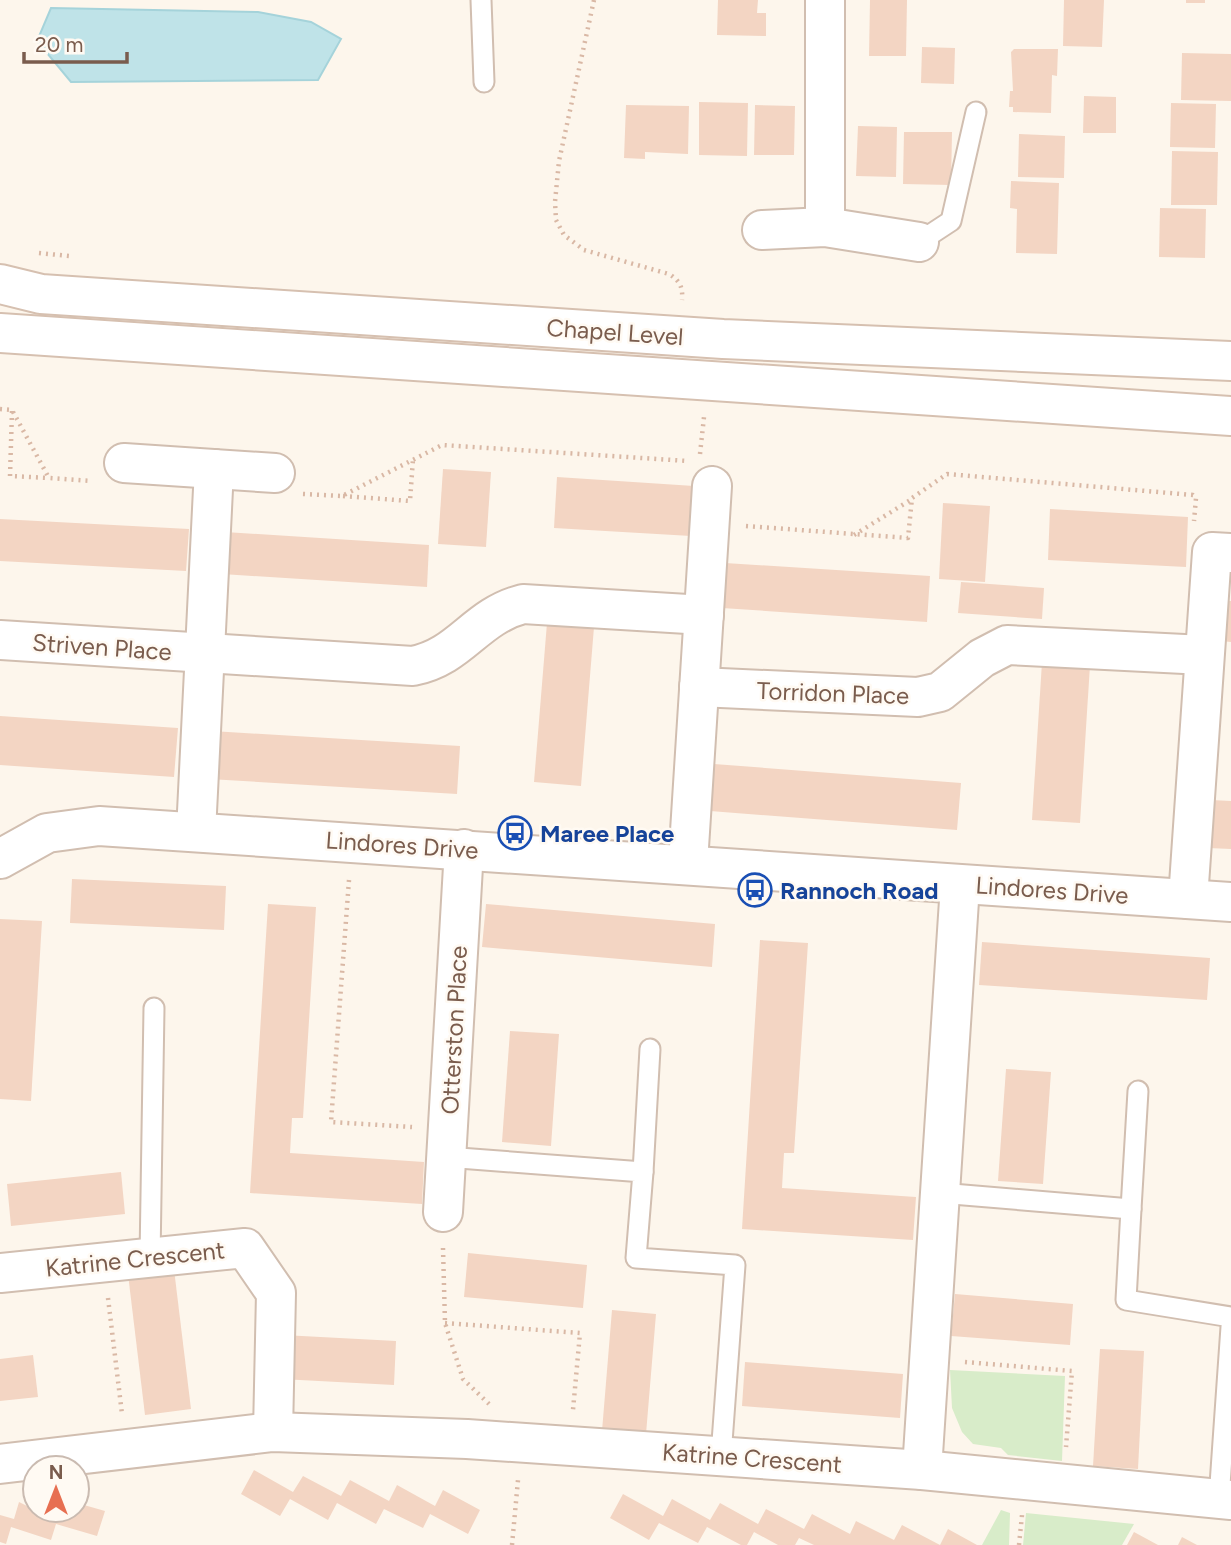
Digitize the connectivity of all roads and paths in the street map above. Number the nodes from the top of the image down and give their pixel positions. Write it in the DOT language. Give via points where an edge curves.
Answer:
graph roads {
  1 [pos="481,0"];
  2 [pos="594,0"];
  3 [pos="825,0"];
  4 [pos="484,82"];
  5 [pos="976,112"];
  6 [pos="825,227"];
  7 [pos="762,230"];
  8 [pos="919,242"];
  9 [pos="0,284"];
  10 [pos="681,302"];
  11 [pos="0,333"];
  12 [pos="1231,361"];
  13 [pos="0,409"];
  14 [pos="12,410"];
  15 [pos="1231,416"];
  16 [pos="413,459"];
  17 [pos="214,469"];
  18 [pos="114,472"];
  19 [pos="705,474"];
  20 [pos="49,478"];
  21 [pos="283,483"];
  22 [pos="342,496"];
  23 [pos="912,498"];
  24 [pos="710,524"];
  25 [pos="855,535"];
  26 [pos="1222,553"];
  27 [pos="704,615"];
  28 [pos="0,640"];
  29 [pos="204,653"];
  30 [pos="1204,655"];
  31 [pos="699,687"];
  32 [pos="1216,720"];
  33 [pos="196,832"];
  34 [pos="352,842"];
  35 [pos="464,849"];
  36 [pos="0,859"];
  37 [pos="688,863"];
  38 [pos="960,885"];
  39 [pos="1188,899"];
  40 [pos="1231,902"];
  41 [pos="154,1008"];
  42 [pos="650,1049"];
  43 [pos="1138,1091"];
  44 [pos="447,1143"];
  45 [pos="643,1172"];
  46 [pos="940,1194"];
  47 [pos="1131,1209"];
  48 [pos="443,1212"];
  49 [pos="150,1258"];
  50 [pos="104,1262"];
  51 [pos="0,1273"];
  52 [pos="1231,1317"];
  53 [pos="445,1323"];
  54 [pos="1231,1327"];
  55 [pos="929,1359"];
  56 [pos="273,1432"];
  57 [pos="521,1443"];
  58 [pos="570,1446"];
  59 [pos="126,1449"];
  60 [pos="720,1457"];
  61 [pos="0,1464"];
  62 [pos="922,1470"];
  63 [pos="1063,1484"];
  64 [pos="1225,1499"];
  65 [pos="512,1545"];
  1 -- 4 [label="lane"];
  2 -- 10 [label="path" via="559,160 556,220 564,235 584,250 679,280"];
  3 -- 6 [label="street"];
  5 -- 8 [label="lane" via="951,221"];
  6 -- 7 [label="street"];
  6 -- 8 [label="street"];
  9 -- 12 [label="street, Chapel Level" via="41,294 723,339"];
  11 -- 15 [label="street, Chapel Level"];
  13 -- 14 [label="path"];
  14 -- 20 [label="path"];
  14 -- 20 [label="path" via="10,476"];
  16 -- 19 [label="path" via="442,445"];
  16 -- 22 [label="path"];
  16 -- 22 [label="path" via="410,500"];
  17 -- 18 [label="street"];
  17 -- 21 [label="street"];
  17 -- 29 [label="street, Striven Place"];
  18 -- 20 [label="path"];
  19 -- 24 [label="street"];
  21 -- 22 [label="path"];
  23 -- 25 [label="path"];
  23 -- 25 [label="path" via="908,538"];
  23 -- 26 [label="path" via="947,474 1193,495 1198,539"];
  24 -- 25 [label="path"];
  24 -- 27 [label="street"];
  26 -- 30 [label="street"];
  27 -- 29 [label="street" via="523,604 484,621 447,655 412,666"];
  27 -- 31 [label="street"];
  28 -- 29 [label="street, Striven Place"];
  29 -- 33 [label="street, Striven Place"];
  30 -- 31 [label="street, Torridon Place" via="1007,645 982,658 940,692 918,697"];
  30 -- 32 [label="street"];
  31 -- 37 [label="street"];
  32 -- 39 [label="street"];
  33 -- 34 [label="street, Lindores Drive"];
  33 -- 36 [label="street, Lindores Drive" via="99,826 47,832"];
  34 -- 35 [label="street, Lindores Drive"];
  34 -- 44 [label="path" via="331,1122"];
  35 -- 37 [label="street, Lindores Drive"];
  35 -- 44 [label="street, Otterston Place"];
  37 -- 38 [label="street, Lindores Drive"];
  38 -- 39 [label="street, Lindores Drive"];
  38 -- 46 [label="street"];
  39 -- 40 [label="street, Lindores Drive"];
  41 -- 49 [label="lane"];
  42 -- 45 [label="lane"];
  43 -- 47 [label="lane"];
  44 -- 45 [label="lane"];
  44 -- 48 [label="street, Otterston Place"];
  45 -- 60 [label="lane" via="636,1258 735,1265"];
  46 -- 47 [label="lane"];
  46 -- 55 [label="street"];
  47 -- 52 [label="lane" via="1126,1300"];
  48 -- 53 [label="path"];
  49 -- 50 [label="street, Katrine Crescent"];
  49 -- 56 [label="street, Katrine Crescent" via="245,1248 276,1293"];
  50 -- 51 [label="street, Katrine Crescent"];
  50 -- 59 [label="path"];
  53 -- 57 [label="path" via="463,1379 518,1432"];
  53 -- 58 [label="path" via="580,1333"];
  54 -- 64 [label="lane"];
  55 -- 62 [label="street"];
  55 -- 63 [label="path" via="1072,1371"];
  56 -- 57 [label="street, Katrine Crescent"];
  56 -- 59 [label="street, Katrine Crescent"];
  57 -- 58 [label="street, Katrine Crescent"];
  57 -- 65 [label="path"];
  58 -- 60 [label="street, Katrine Crescent"];
  59 -- 61 [label="street, Katrine Crescent"];
  60 -- 62 [label="street, Katrine Crescent"];
  62 -- 63 [label="street, Katrine Crescent"];
  63 -- 64 [label="street, Katrine Crescent"];
}
